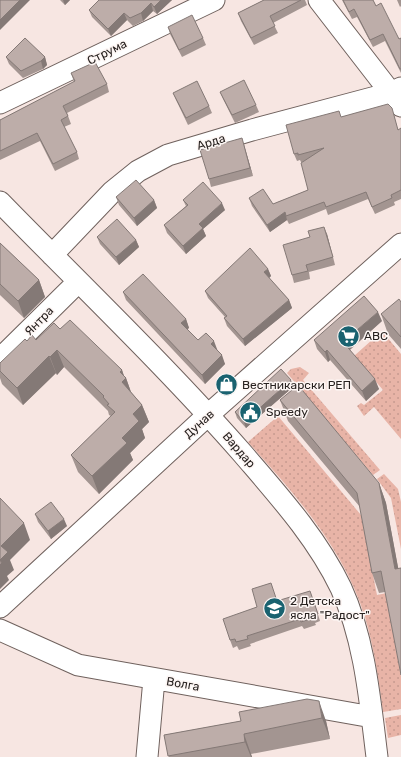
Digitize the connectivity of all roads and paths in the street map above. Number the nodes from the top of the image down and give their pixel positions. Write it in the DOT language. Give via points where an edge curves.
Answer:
graph roads {
  1 [pos="214,0"];
  2 [pos="319,0"];
  3 [pos="398,96"];
  4 [pos="0,103"];
  5 [pos="0,202"];
  6 [pos="401,244"];
  7 [pos="52,255"];
  8 [pos="78,282"];
  9 [pos="0,359"];
  10 [pos="208,415"];
  11 [pos="0,607"];
  12 [pos="0,630"];
  13 [pos="154,679"];
  14 [pos="372,717"];
  15 [pos="147,757"];
  16 [pos="377,757"];
  1 -- 4 [label="street, Струма"];
  2 -- 3 [label="street"];
  3 -- 7 [label="street, Арда" via="252,130 168,156 138,171 112,192"];
  5 -- 7 [label="street, Вардар"];
  6 -- 10 [label="street, Дунав"];
  7 -- 8 [label="street, Вардар"];
  8 -- 9 [label="street, Янтра"];
  8 -- 10 [label="street, Вардар"];
  10 -- 11 [label="street, Дунав"];
  10 -- 14 [label="street, Вардар" via="294,514 319,549 340,588 357,633"];
  12 -- 13 [label="street, Волга" via="78,665"];
  13 -- 14 [label="street, Волга"];
  13 -- 15 [label="street"];
  14 -- 16 [label="street, Вардар"];
}
